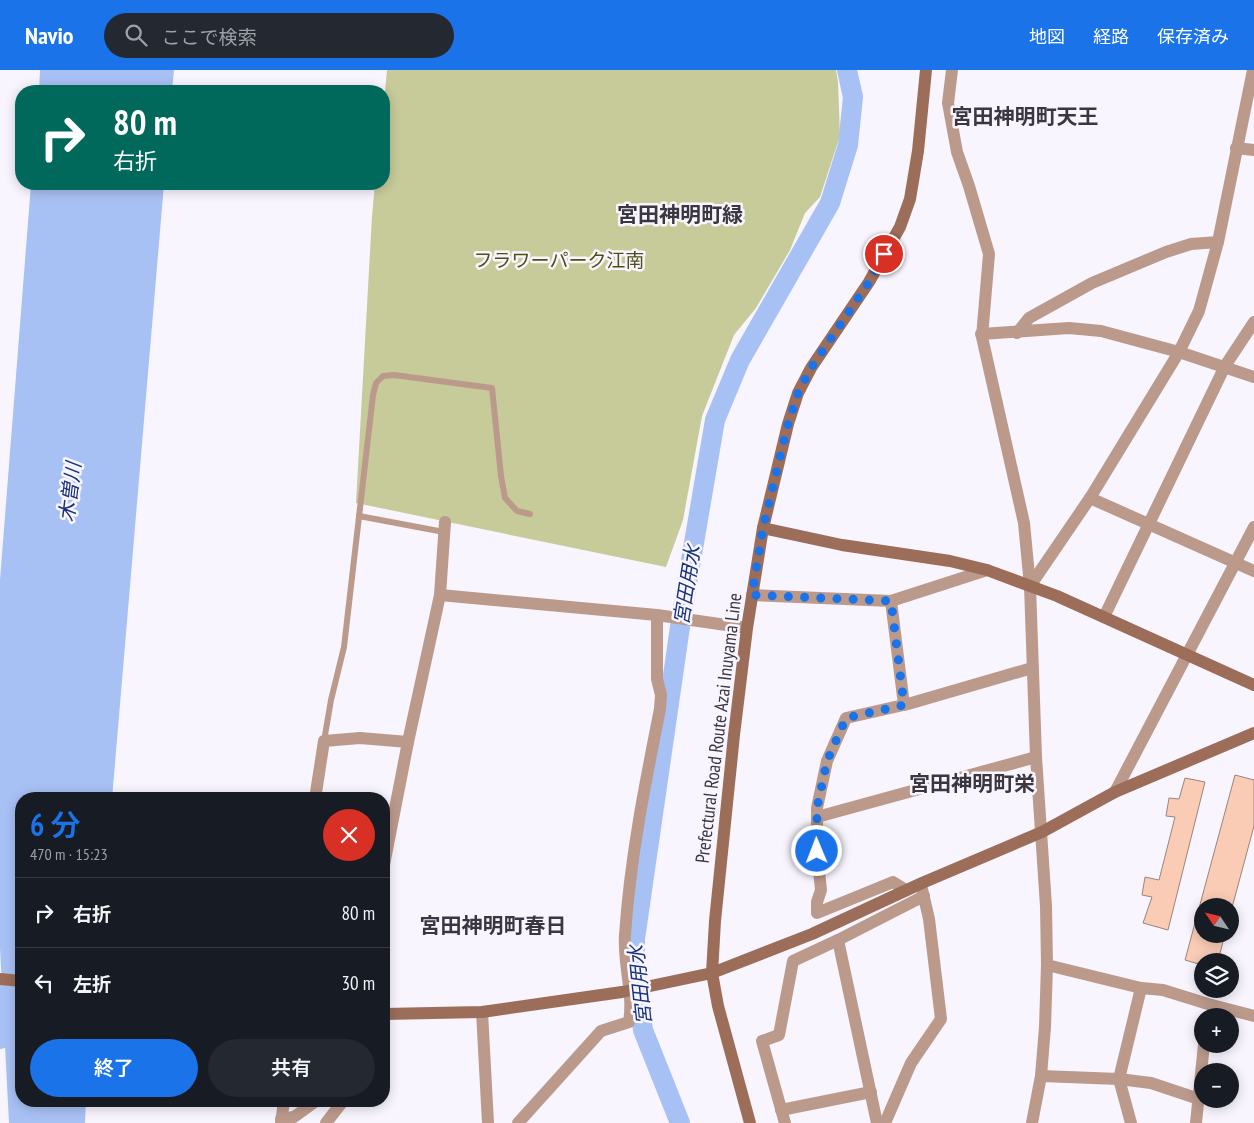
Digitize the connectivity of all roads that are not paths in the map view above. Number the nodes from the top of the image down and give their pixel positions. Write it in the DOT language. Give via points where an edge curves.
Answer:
graph roads {
  1 [pos="926,70"];
  2 [pos="952,70"];
  3 [pos="1253,70"];
  4 [pos="1236,148"];
  5 [pos="1254,150"];
  6 [pos="1218,242"];
  7 [pos="1254,322"];
  8 [pos="1017,333"];
  9 [pos="981,334"];
  10 [pos="1179,352"];
  11 [pos="1225,366"];
  12 [pos="1254,377"];
  13 [pos="1090,498"];
  14 [pos="530,514"];
  15 [pos="359,516"];
  16 [pos="1149,524"];
  17 [pos="445,527"];
  18 [pos="763,528"];
  19 [pos="1254,528"];
  20 [pos="1236,562"];
  21 [pos="986,570"];
  22 [pos="1254,571"];
  23 [pos="1030,586"];
  24 [pos="440,595"];
  25 [pos="752,595"];
  26 [pos="891,601"];
  27 [pos="657,616"];
  28 [pos="1104,617"];
  29 [pos="746,628"];
  30 [pos="1188,654"];
  31 [pos="1032,668"];
  32 [pos="1254,684"];
  33 [pos="904,705"];
  34 [pos="1254,732"];
  35 [pos="324,741"];
  36 [pos="408,742"];
  37 [pos="1036,757"];
  38 [pos="316,792"];
  39 [pos="1115,792"];
  40 [pos="817,817"];
  41 [pos="1042,832"];
  42 [pos="390,834"];
  43 [pos="906,890"];
  44 [pos="922,890"];
  45 [pos="838,940"];
  46 [pos="1047,965"];
  47 [pos="712,973"];
  48 [pos="0,979"];
  49 [pos="15,980"];
  50 [pos="1141,988"];
  51 [pos="1204,1008"];
  52 [pos="482,1012"];
  53 [pos="390,1014"];
  54 [pos="1239,1014"];
  55 [pos="1254,1016"];
  56 [pos="1041,1076"];
  57 [pos="1119,1079"];
  58 [pos="871,1092"];
  59 [pos="1194,1097"];
  60 [pos="283,1107"];
  61 [pos="308,1107"];
  62 [pos="338,1107"];
  63 [pos="1198,1108"];
  64 [pos="781,1110"];
  65 [pos="281,1121"];
  66 [pos="326,1123"];
  67 [pos="488,1123"];
  68 [pos="518,1123"];
  69 [pos="750,1123"];
  70 [pos="785,1123"];
  71 [pos="877,1123"];
  72 [pos="886,1123"];
  73 [pos="1032,1123"];
  74 [pos="1131,1123"];
  75 [pos="1196,1123"];
  1 -- 18 [label="street, Prefectural Road Route Azai Inuyama Line" via="910,199 900,227 869,282 811,368 798,393"];
  2 -- 9 [label="street" via="948,103 956,152 989,254"];
  3 -- 4 [label="street"];
  4 -- 5 [label="street"];
  4 -- 6 [label="street"];
  6 -- 8 [label="street" via="1191,244 1166,252 1092,283 1029,318"];
  6 -- 10 [label="street" via="1199,311"];
  7 -- 11 [label="street"];
  8 -- 9 [label="street"];
  8 -- 10 [label="street" via="1069,328 1101,331"];
  9 -- 23 [label="street" via="1024,523"];
  10 -- 11 [label="street"];
  10 -- 13 [label="street"];
  11 -- 12 [label="street"];
  11 -- 16 [label="street"];
  13 -- 16 [label="street"];
  13 -- 23 [label="street"];
  14 -- 15 [label="lane" via="517,511 505,498 492,388 394,375 383,376 373,395"];
  15 -- 17 [label="lane"];
  15 -- 35 [label="lane" via="344,647"];
  16 -- 20 [label="street"];
  16 -- 28 [label="street"];
  17 -- 24 [label="street"];
  18 -- 21 [label="street" via="842,546 950,561"];
  18 -- 25 [label="street, Prefectural Road Route Azai Inuyama Line"];
  19 -- 20 [label="street"];
  20 -- 22 [label="street"];
  20 -- 30 [label="street"];
  21 -- 23 [label="street"];
  21 -- 26 [label="street"];
  23 -- 28 [label="street"];
  23 -- 31 [label="street"];
  24 -- 27 [label="street"];
  24 -- 36 [label="street"];
  25 -- 26 [label="street"];
  25 -- 29 [label="street, Prefectural Road Route Azai Inuyama Line"];
  26 -- 33 [label="street"];
  27 -- 29 [label="street"];
  27 -- 68 [label="street" via="660,709 640,810 625,937 632,1008 629,1022 601,1031"];
  28 -- 30 [label="street"];
  29 -- 47 [label="street, Prefectural Road Route Azai Inuyama Line"];
  30 -- 32 [label="street"];
  30 -- 39 [label="street"];
  31 -- 33 [label="street"];
  31 -- 37 [label="street"];
  33 -- 40 [label="street" via="846,718 827,761"];
  34 -- 39 [label="street"];
  35 -- 36 [label="street" via="360,738"];
  35 -- 38 [label="street"];
  36 -- 42 [label="street"];
  37 -- 40 [label="street"];
  37 -- 41 [label="street"];
  39 -- 41 [label="street"];
  40 -- 43 [label="street" via="821,890 817,913 892,882"];
  41 -- 44 [label="street"];
  41 -- 46 [label="street"];
  43 -- 44 [label="street"];
  43 -- 47 [label="street" via="812,934"];
  44 -- 45 [label="street"];
  44 -- 72 [label="street" via="929,919 941,1019 911,1063"];
  45 -- 58 [label="street"];
  45 -- 64 [label="street" via="794,961 778,1035 762,1040"];
  46 -- 50 [label="street"];
  46 -- 56 [label="street"];
  47 -- 52 [label="street" via="622,992"];
  47 -- 69 [label="street, Prefectural Road Route Azai Inuyama Line"];
  48 -- 49 [label="street"];
  50 -- 51 [label="street" via="1163,990"];
  50 -- 57 [label="street"];
  52 -- 53 [label="street"];
  52 -- 67 [label="street"];
  54 -- 55 [label="street"];
  56 -- 57 [label="street"];
  56 -- 73 [label="street"];
  57 -- 59 [label="street" via="1151,1083"];
  57 -- 74 [label="street"];
  58 -- 64 [label="street"];
  58 -- 71 [label="street"];
  60 -- 65 [label="street"];
  61 -- 65 [label="street"];
  62 -- 66 [label="street"];
  63 -- 75 [label="street"];
  64 -- 70 [label="street"];
}
